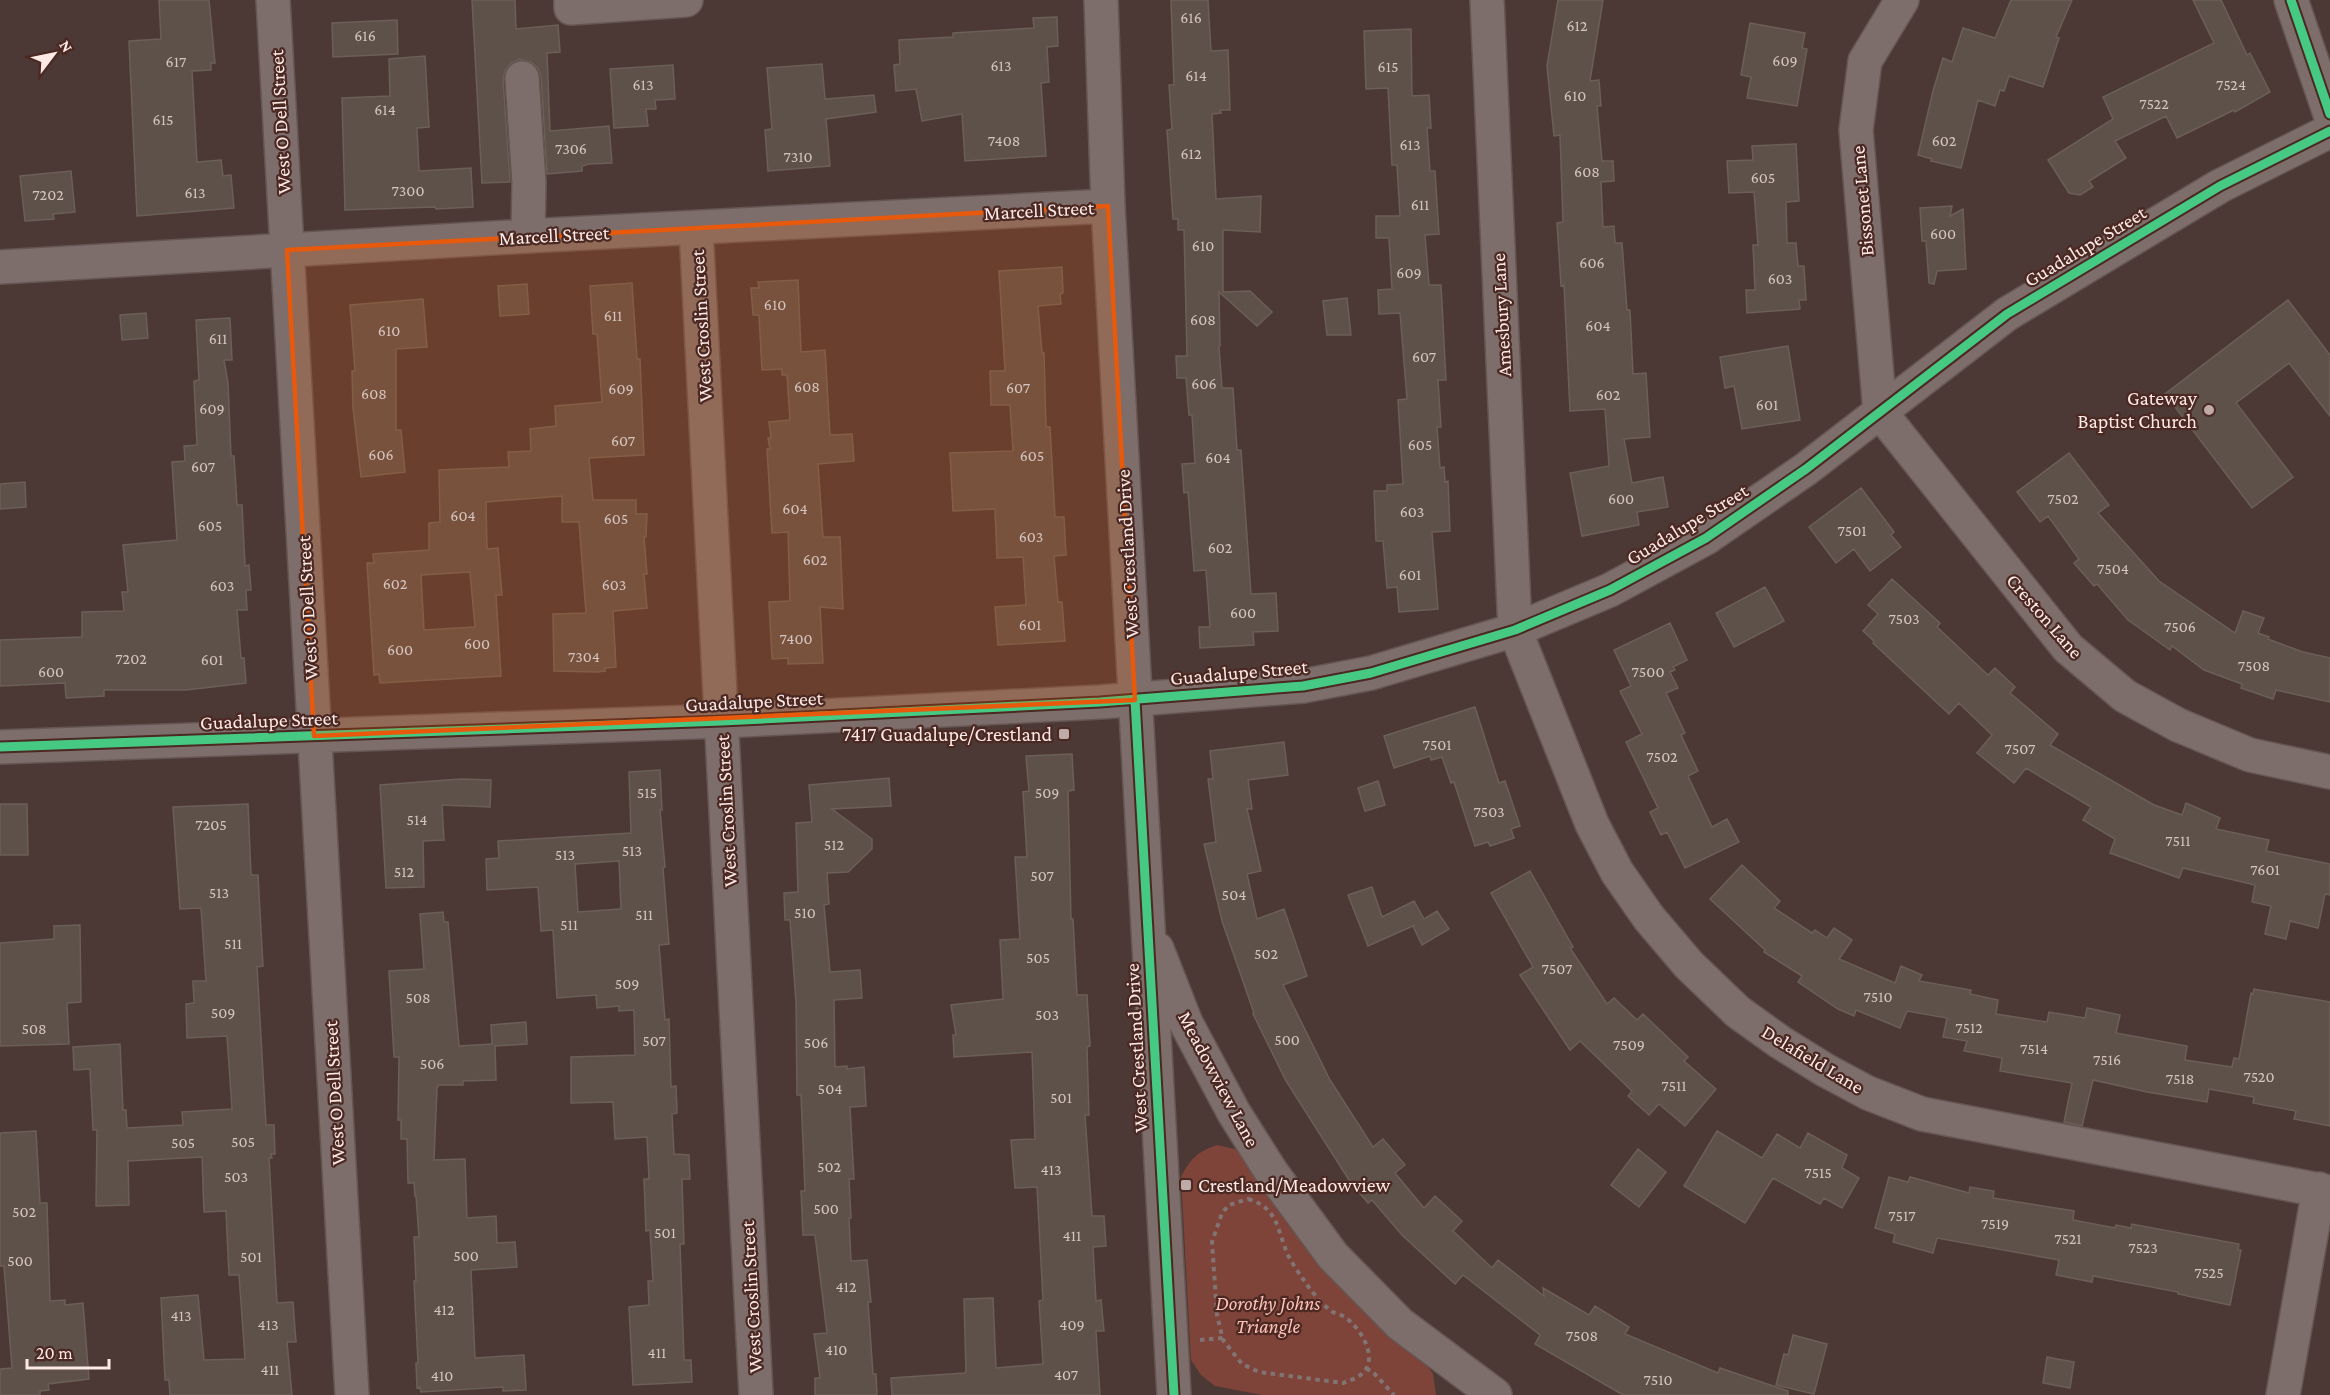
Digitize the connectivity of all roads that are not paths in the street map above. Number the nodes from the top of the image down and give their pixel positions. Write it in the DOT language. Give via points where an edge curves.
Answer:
graph roads {
  1 [pos="273,0"];
  2 [pos="571,0"];
  3 [pos="686,0"];
  4 [pos="1101,0"];
  5 [pos="1487,0"];
  6 [pos="1902,0"];
  7 [pos="2291,0"];
  8 [pos="522,78"];
  9 [pos="2330,114"];
  10 [pos="2330,131"];
  11 [pos="1108,206"];
  12 [pos="696,228"];
  13 [pos="528,236"];
  14 [pos="288,250"];
  15 [pos="0,267"];
  16 [pos="1880,412"];
  17 [pos="1515,630"];
  18 [pos="1135,700"];
  19 [pos="722,722"];
  20 [pos="314,736"];
  21 [pos="0,747"];
  22 [pos="2330,772"];
  23 [pos="1146,923"];
  24 [pos="2324,1191"];
  25 [pos="351,1395"];
  26 [pos="756,1395"];
  27 [pos="1174,1395"];
  28 [pos="1495,1395"];
  29 [pos="2283,1395"];
  1 -- 14 [label="street, West O Dell Street"];
  2 -- 3 [label="street" via="571,8"];
  4 -- 11 [label="street, West Crestland Drive"];
  5 -- 17 [label="street, Amesbury Lane"];
  6 -- 16 [label="street, Bissonet Lane" via="1865,61 1856,130"];
  7 -- 9 [label="street"];
  8 -- 13 [label="street" via="529,183"];
  10 -- 16 [label="street, Guadalupe Street" via="2220,186 2007,314"];
  11 -- 12 [label="street, Marcell Street"];
  11 -- 18 [label="street, West Crestland Drive"];
  12 -- 13 [label="street, Marcell Street"];
  12 -- 19 [label="street, West Croslin Street"];
  13 -- 14 [label="street, Marcell Street"];
  14 -- 15 [label="street, Marcell Street"];
  14 -- 20 [label="street, West O Dell Street"];
  16 -- 17 [label="street, Guadalupe Street" via="1706,538 1610,590"];
  16 -- 22 [label="street, Creston Lane" via="2068,648 2125,696 2178,725 2250,755"];
  17 -- 18 [label="street, Guadalupe Street" via="1371,674 1303,686"];
  17 -- 24 [label="street, Delafield Lane" via="1592,824 1617,872 1689,965 1738,1012 1780,1042 1868,1093 1922,1114"];
  18 -- 19 [label="street, Guadalupe Street"];
  18 -- 23 [label="street, West Crestland Drive"];
  19 -- 20 [label="street, Guadalupe Street"];
  19 -- 26 [label="street, West Croslin Street"];
  20 -- 21 [label="street, Guadalupe Street"];
  20 -- 25 [label="street, West O Dell Street"];
  23 -- 27 [label="street, West Crestland Drive"];
  23 -- 28 [label="street, Meadowview Lane" via="1186,1023 1234,1113 1312,1228 1333,1256 1400,1324"];
  24 -- 29 [label="street"];
}
